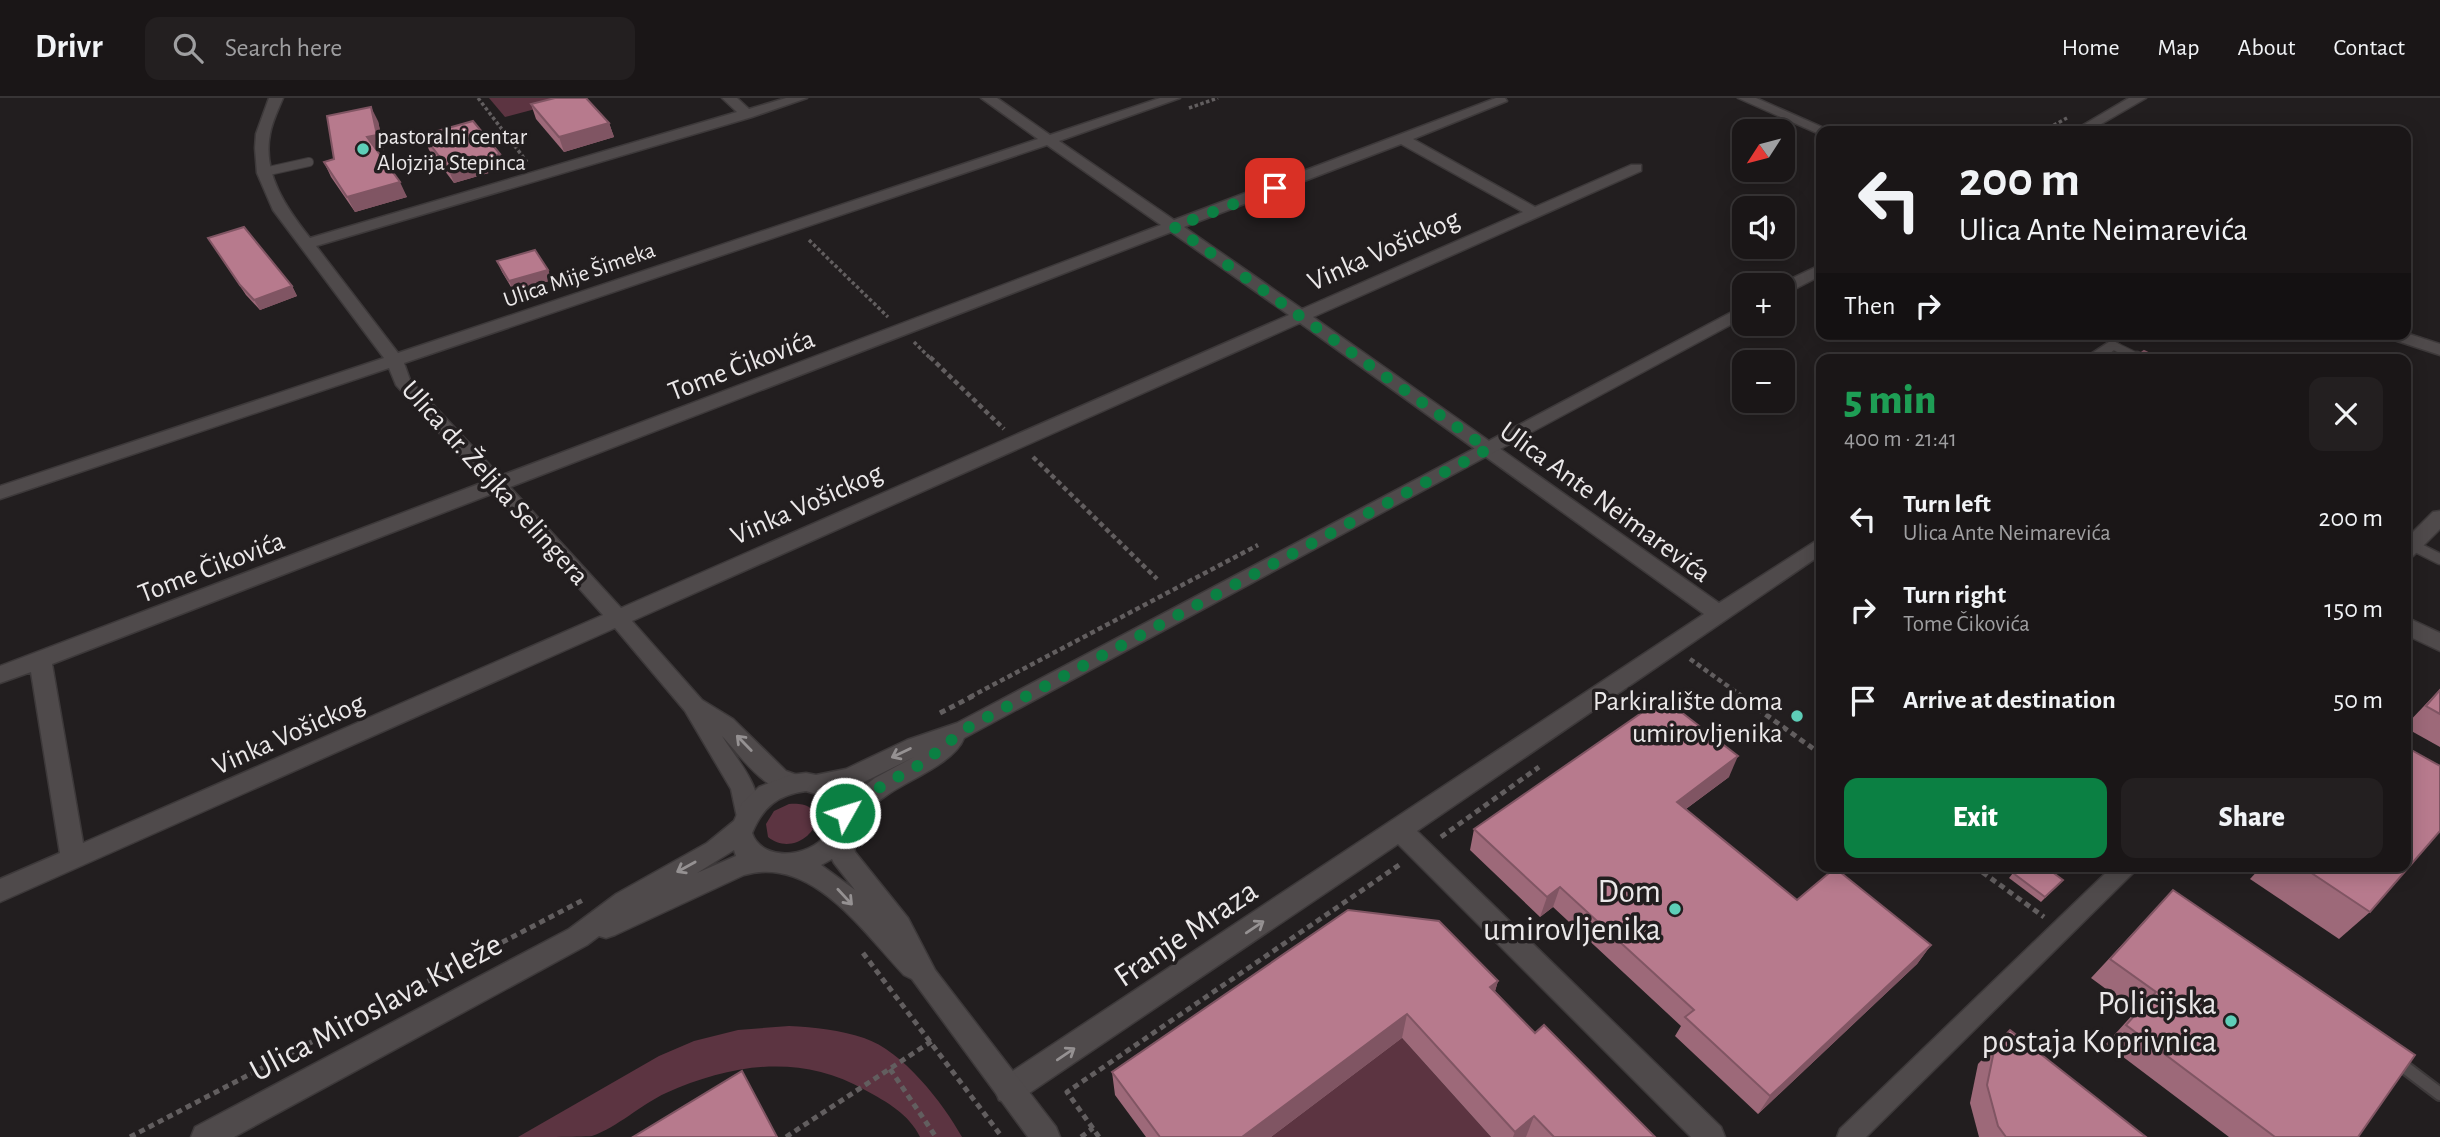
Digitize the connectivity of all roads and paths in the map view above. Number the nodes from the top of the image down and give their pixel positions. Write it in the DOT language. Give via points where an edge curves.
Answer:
graph roads {
  1 [pos="276,98"];
  2 [pos="478,98"];
  3 [pos="729,98"];
  4 [pos="800,98"];
  5 [pos="988,98"];
  6 [pos="1173,98"];
  7 [pos="1745,98"];
  8 [pos="2139,98"];
  9 [pos="1500,101"];
  10 [pos="747,114"];
  11 [pos="2089,126"];
  12 [pos="1816,128"];
  13 [pos="1402,139"];
  14 [pos="1049,140"];
  15 [pos="309,162"];
  16 [pos="1636,168"];
  17 [pos="264,172"];
  18 [pos="540,174"];
  19 [pos="1535,213"];
  20 [pos="1174,227"];
  21 [pos="807,239"];
  22 [pos="307,244"];
  23 [pos="1816,272"];
  24 [pos="1795,283"];
  25 [pos="1301,316"];
  26 [pos="1732,317"];
  27 [pos="902,330"];
  28 [pos="2411,340"];
  29 [pos="2112,345"];
  30 [pos="2440,350"];
  31 [pos="2098,354"];
  32 [pos="2131,354"];
  33 [pos="395,360"];
  34 [pos="1488,449"];
  35 [pos="495,486"];
  36 [pos="0,493"];
  37 [pos="2440,517"];
  38 [pos="1268,540"];
  39 [pos="2411,546"];
  40 [pos="1816,548"];
  41 [pos="2411,549"];
  42 [pos="2440,559"];
  43 [pos="1719,614"];
  44 [pos="618,618"];
  45 [pos="2411,628"];
  46 [pos="2440,643"];
  47 [pos="1700,651"];
  48 [pos="1690,659"];
  49 [pos="40,660"];
  50 [pos="1678,667"];
  51 [pos="0,675"];
  52 [pos="694,706"];
  53 [pos="932,717"];
  54 [pos="965,729"];
  55 [pos="1816,751"];
  56 [pos="1543,764"];
  57 [pos="792,783"];
  58 [pos="818,784"];
  59 [pos="744,822"];
  60 [pos="842,824"];
  61 [pos="1400,830"];
  62 [pos="1421,851"];
  63 [pos="73,858"];
  64 [pos="759,860"];
  65 [pos="787,866"];
  66 [pos="1982,872"];
  67 [pos="2121,872"];
  68 [pos="0,891"];
  69 [pos="593,894"];
  70 [pos="2061,930"];
  71 [pos="578,937"];
  72 [pos="858,947"];
  73 [pos="926,979"];
  74 [pos="932,1041"];
  75 [pos="2385,1053"];
  76 [pos="890,1069"];
  77 [pos="1009,1090"];
  78 [pos="2440,1094"];
  79 [pos="1093,1128"];
  80 [pos="130,1137"];
  81 [pos="205,1137"];
  82 [pos="786,1137"];
  83 [pos="936,1137"];
  84 [pos="1002,1137"];
  85 [pos="1046,1137"];
  86 [pos="1081,1137"];
  87 [pos="1099,1137"];
  88 [pos="1711,1137"];
  89 [pos="1849,1137"];
  1 -- 17 [label="street, Ulica dr. Željka Selingera" via="263,134"];
  2 -- 18 [label="path"];
  3 -- 10 [label="street"];
  4 -- 10 [label="street"];
  5 -- 14 [label="street, Ulica Ante Neimarevića"];
  6 -- 14 [label="street, Ulica Mije Šimeka"];
  7 -- 12 [label="street"];
  8 -- 11 [label="street"];
  9 -- 13 [label="street, Tome Čikovića"];
  10 -- 18 [label="street"];
  13 -- 19 [label="street"];
  13 -- 20 [label="street, Tome Čikovića"];
  14 -- 20 [label="street, Ulica Ante Neimarevića"];
  14 -- 33 [label="street, Ulica Mije Šimeka"];
  15 -- 17 [label="lane"];
  16 -- 19 [label="street, Vinka Vošickog"];
  17 -- 22 [label="street, Ulica dr. Željka Selingera" via="280,210"];
  18 -- 22 [label="street"];
  19 -- 25 [label="street, Vinka Vošickog"];
  20 -- 25 [label="street, Ulica Ante Neimarevića"];
  20 -- 27 [label="street, Tome Čikovića"];
  21 -- 27 [label="path"];
  22 -- 33 [label="street, Ulica dr. Željka Selingera"];
  23 -- 24 [label="street"];
  25 -- 34 [label="street, Ulica Ante Neimarevića"];
  25 -- 44 [label="street, Vinka Vošickog"];
  26 -- 34 [label="street"];
  27 -- 35 [label="street, Tome Čikovića"];
  28 -- 30 [label="street"];
  29 -- 31 [label="street"];
  29 -- 32 [label="lane"];
  33 -- 35 [label="street, Ulica dr. Željka Selingera" via="402,381"];
  33 -- 36 [label="street, Ulica Mije Šimeka"];
  34 -- 43 [label="street, Ulica Ante Neimarevića"];
  34 -- 54 [label="street"];
  35 -- 44 [label="street, Ulica dr. Željka Selingera"];
  35 -- 49 [label="street, Tome Čikovića"];
  37 -- 39 [label="street"];
  38 -- 53 [label="path"];
  40 -- 43 [label="street, Franje Mraza"];
  41 -- 42 [label="lane"];
  43 -- 61 [label="street, Franje Mraza"];
  44 -- 52 [label="street, Ulica dr. Željka Selingera"];
  44 -- 63 [label="street, Vinka Vošickog"];
  45 -- 46 [label="street"];
  47 -- 48 [label="path"];
  48 -- 50 [label="path"];
  48 -- 55 [label="path"];
  49 -- 51 [label="street, Tome Čikovića"];
  49 -- 63 [label="street"];
  57 -- 52 [label="street, Ulica dr. Željka Selingera, one-way" via="778,778 725,724"];
  52 -- 59 [label="street, Ulica dr. Željka Selingera" via="742,787"];
  54 -- 58 [label="street, one-way" via="915,746 850,778"];
  54 -- 60 [label="street" via="923,763 883,785"];
  56 -- 62 [label="path"];
  57 -- 58 [label="street"];
  57 -- 59 [label="street" via="765,794"];
  58 -- 60 [label="street" via="837,794"];
  59 -- 64 [label="street" via="742,841"];
  59 -- 71 [label="street, Ulica Miroslava Krleže, one-way" via="716,850 625,902"];
  60 -- 65 [label="street" via="817,856"];
  60 -- 73 [label="street" via="843,856 898,926"];
  61 -- 62 [label="street"];
  77 -- 61 [label="street, Franje Mraza, one-way"];
  62 -- 79 [label="path" via="1067,1092"];
  62 -- 88 [label="street"];
  63 -- 68 [label="street, Vinka Vošickog"];
  64 -- 65 [label="street"];
  64 -- 71 [label="street, Ulica Miroslava Krleže"];
  65 -- 73 [label="street, one-way" via="809,870 838,889"];
  66 -- 70 [label="path"];
  67 -- 70 [label="street"];
  69 -- 80 [label="path"];
  70 -- 89 [label="street"];
  71 -- 81 [label="street, Ulica Miroslava Krleže"];
  72 -- 74 [label="path"];
  73 -- 77 [label="street"];
  74 -- 76 [label="path"];
  74 -- 84 [label="path"];
  75 -- 78 [label="lane"];
  76 -- 82 [label="path"];
  76 -- 83 [label="path"];
  77 -- 85 [label="street"];
  79 -- 86 [label="path"];
  79 -- 87 [label="path"];
}
